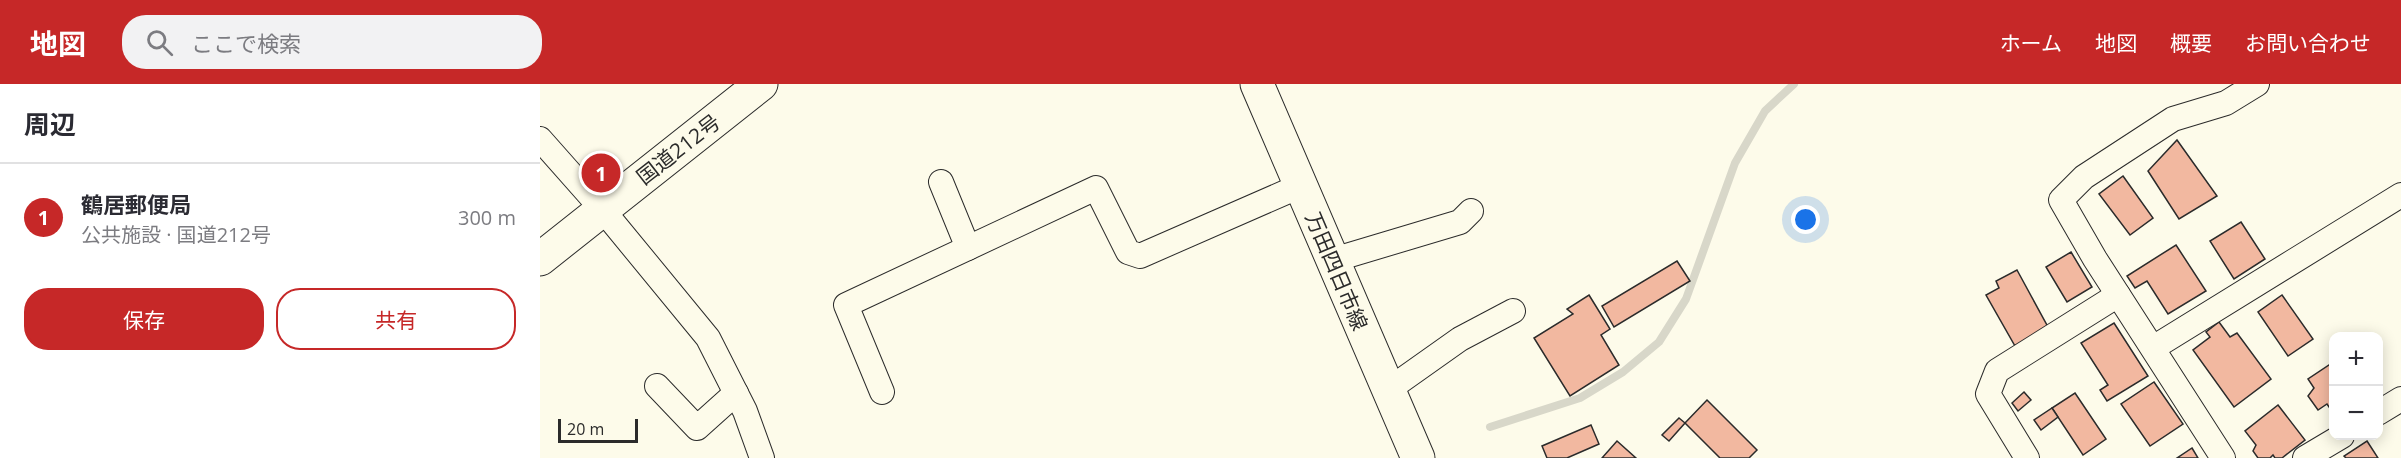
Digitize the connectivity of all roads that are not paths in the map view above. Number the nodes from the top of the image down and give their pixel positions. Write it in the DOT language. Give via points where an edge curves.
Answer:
graph roads {
  1 [pos="1257,84"];
  2 [pos="2257,84"];
  3 [pos="751,87"];
  4 [pos="540,139"];
  5 [pos="941,182"];
  6 [pos="1300,186"];
  7 [pos="2401,195"];
  8 [pos="602,209"];
  9 [pos="1471,211"];
  10 [pos="968,248"];
  11 [pos="540,259"];
  12 [pos="1333,260"];
  13 [pos="2118,295"];
  14 [pos="1513,311"];
  15 [pos="2153,348"];
  16 [pos="657,386"];
  17 [pos="1388,390"];
  18 [pos="882,392"];
  19 [pos="736,393"];
  20 [pos="2401,399"];
  21 [pos="2383,410"];
  22 [pos="2334,440"];
  23 [pos="2026,457"];
  24 [pos="762,458"];
  25 [pos="1418,458"];
  26 [pos="2223,458"];
  27 [pos="2305,458"];
  1 -- 6 [label="main road, 万田四日市線"];
  2 -- 13 [label="street" via="2226,103 2173,119 2084,177 2061,200"];
  3 -- 8 [label="main road, 国道212号"];
  4 -- 8 [label="street"];
  5 -- 10 [label="street"];
  6 -- 10 [label="street" via="1140,256 1128,252 1096,188"];
  6 -- 12 [label="main road, 万田四日市線"];
  7 -- 15 [label="street"];
  8 -- 11 [label="main road, 国道212号"];
  8 -- 19 [label="street" via="708,338"];
  9 -- 12 [label="street" via="1460,222"];
  10 -- 18 [label="street" via="846,305"];
  12 -- 17 [label="main road, 万田四日市線"];
  13 -- 15 [label="street"];
  13 -- 23 [label="street" via="1997,371 1988,394"];
  14 -- 17 [label="street" via="1460,339"];
  15 -- 26 [label="street"];
  16 -- 19 [label="street" via="697,428"];
  17 -- 25 [label="main road, 万田四日市線"];
  19 -- 24 [label="street"];
  20 -- 21 [label="street"];
  22 -- 27 [label="street"];
}
